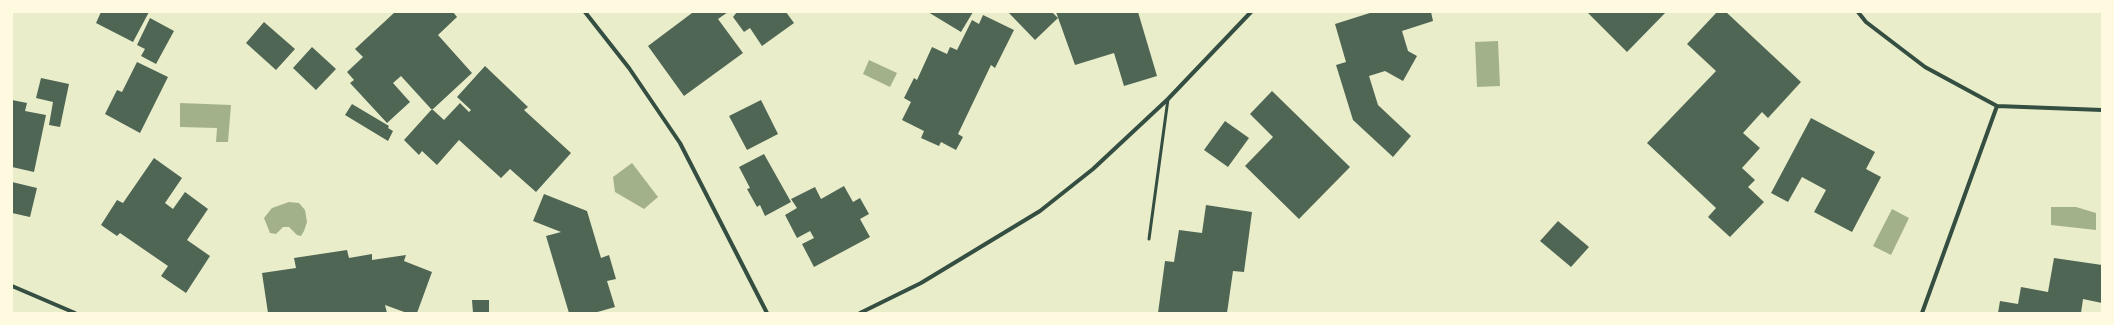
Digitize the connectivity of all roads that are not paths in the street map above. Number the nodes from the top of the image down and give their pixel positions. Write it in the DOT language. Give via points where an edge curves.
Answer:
graph roads {
  1 [pos="585,12"];
  2 [pos="1251,12"];
  3 [pos="1858,12"];
  4 [pos="1168,99"];
  5 [pos="1997,106"];
  6 [pos="2102,110"];
  7 [pos="1149,239"];
  8 [pos="12,286"];
  9 [pos="75,313"];
  10 [pos="767,313"];
  11 [pos="860,313"];
  12 [pos="1922,313"];
  1 -- 10 [label="street" via="630,68 680,143"];
  2 -- 4 [label="street"];
  3 -- 5 [label="street" via="1866,22 1925,67"];
  4 -- 7 [label="lane"];
  4 -- 11 [label="street" via="1093,169 1040,211 921,283"];
  5 -- 6 [label="street"];
  5 -- 12 [label="street"];
  8 -- 9 [label="street"];
}
